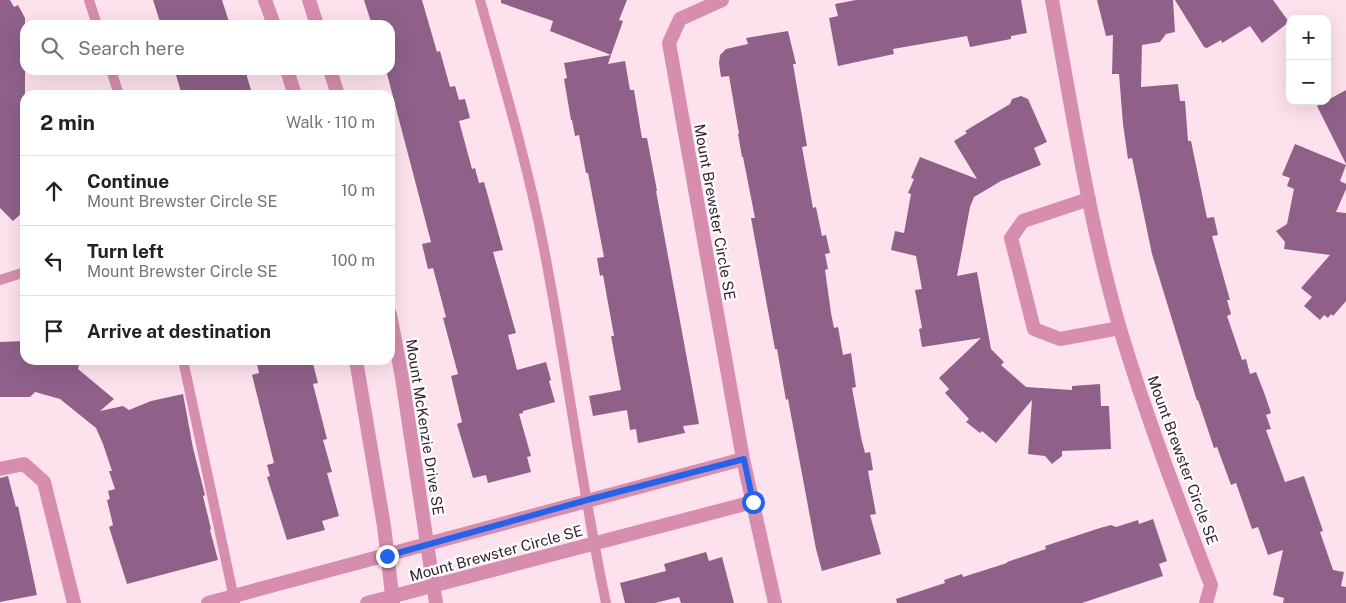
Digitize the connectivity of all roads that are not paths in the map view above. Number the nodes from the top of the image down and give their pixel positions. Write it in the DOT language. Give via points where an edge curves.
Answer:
graph roads {
  1 [pos="89,0"];
  2 [pos="265,0"];
  3 [pos="309,0"];
  4 [pos="480,0"];
  5 [pos="722,0"];
  6 [pos="1052,0"];
  7 [pos="95,20"];
  8 [pos="272,20"];
  9 [pos="315,20"];
  10 [pos="113,75"];
  11 [pos="289,75"];
  12 [pos="332,75"];
  13 [pos="117,90"];
  14 [pos="293,90"];
  15 [pos="336,90"];
  16 [pos="1088,199"];
  17 [pos="20,274"];
  18 [pos="0,280"];
  19 [pos="1120,328"];
  20 [pos="395,341"];
  21 [pos="184,365"];
  22 [pos="357,365"];
  23 [pos="744,459"];
  24 [pos="0,469"];
  25 [pos="587,500"];
  26 [pos="753,502"];
  27 [pos="427,544"];
  28 [pos="593,544"];
  29 [pos="387,556"];
  30 [pos="434,586"];
  31 [pos="234,600"];
  32 [pos="393,600"];
  33 [pos="74,603"];
  34 [pos="208,603"];
  35 [pos="367,603"];
  36 [pos="436,603"];
  37 [pos="606,603"];
  38 [pos="775,603"];
  39 [pos="1206,603"];
  1 -- 7 [label="lane"];
  2 -- 8 [label="street"];
  3 -- 9 [label="street"];
  4 -- 25 [label="lane" via="544,248"];
  5 -- 23 [label="street, Mount Brewster Circle SE" via="680,18 668,43"];
  6 -- 16 [label="street, Mount Brewster Circle SE"];
  10 -- 13 [label="lane"];
  11 -- 14 [label="street"];
  12 -- 15 [label="street"];
  16 -- 19 [label="street, Mount Brewster Circle SE"];
  16 -- 19 [label="street" via="1023,221 1011,238 1034,329 1060,340"];
  17 -- 18 [label="lane"];
  19 -- 39 [label="street, Mount Brewster Circle SE" via="1158,448 1211,585"];
  20 -- 27 [label="street, Mount McKenzie Drive SE"];
  21 -- 31 [label="lane"];
  22 -- 29 [label="street"];
  23 -- 25 [label="street, Mount Brewster Circle SE"];
  23 -- 26 [label="street, Mount Brewster Circle SE"];
  24 -- 33 [label="street" via="24,464 44,482"];
  25 -- 27 [label="street, Mount Brewster Circle SE"];
  25 -- 28 [label="lane"];
  26 -- 28 [label="street, Mount Brewster Circle SE"];
  26 -- 38 [label="street, Mount Brewster Circle SE"];
  27 -- 29 [label="street, Mount Brewster Circle SE"];
  27 -- 30 [label="street, Mount McKenzie Drive SE"];
  28 -- 30 [label="street, Mount Brewster Circle SE"];
  28 -- 37 [label="lane"];
  29 -- 31 [label="street, Mount Brewster Circle SE"];
  29 -- 32 [label="street"];
  30 -- 32 [label="street, Mount Brewster Circle SE"];
  30 -- 36 [label="street, Mount McKenzie Drive SE"];
  31 -- 34 [label="street, Mount Brewster Circle SE"];
  32 -- 35 [label="street, Mount Brewster Circle SE"];
}
